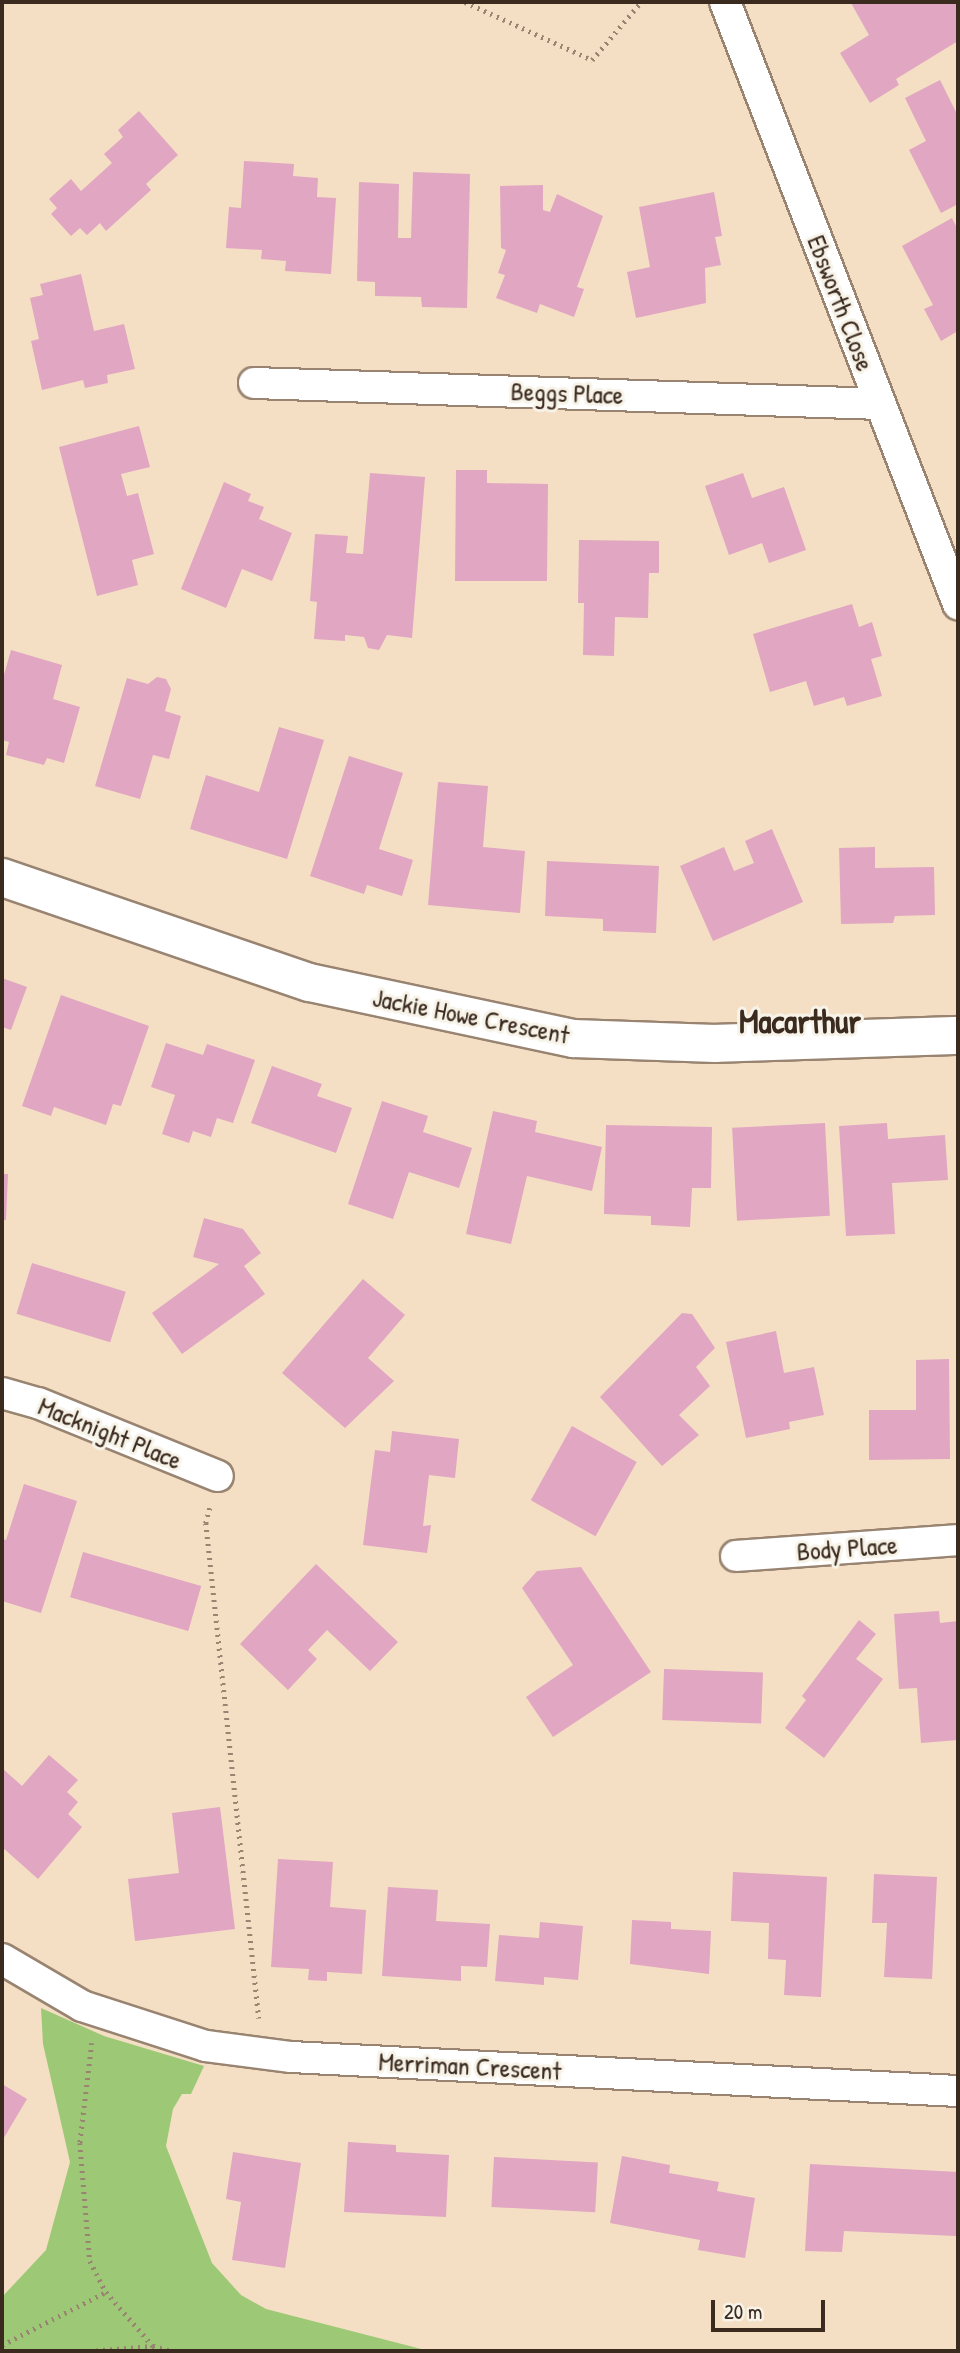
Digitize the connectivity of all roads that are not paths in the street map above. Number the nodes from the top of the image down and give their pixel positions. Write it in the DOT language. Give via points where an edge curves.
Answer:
graph roads {
  1 [pos="725,2"];
  2 [pos="254,383"];
  3 [pos="880,404"];
  4 [pos="958,604"];
  5 [pos="2,877"];
  6 [pos="958,1035"];
  7 [pos="2,1393"];
  8 [pos="218,1476"];
  9 [pos="958,1540"];
  10 [pos="736,1556"];
  11 [pos="2,1959"];
  12 [pos="958,2091"];
  1 -- 3 [label="street, Ebsworth Close"];
  2 -- 3 [label="street, Beggs Place"];
  3 -- 4 [label="street, Ebsworth Close"];
  5 -- 6 [label="street, Jackie Howe Crescent" via="309,982 573,1038 715,1043"];
  7 -- 8 [label="street, Macknight Place" via="38,1403"];
  9 -- 10 [label="street, Body Place"];
  11 -- 12 [label="street, Merriman Crescent" via="96,2011 195,2044 262,2053"];
}
